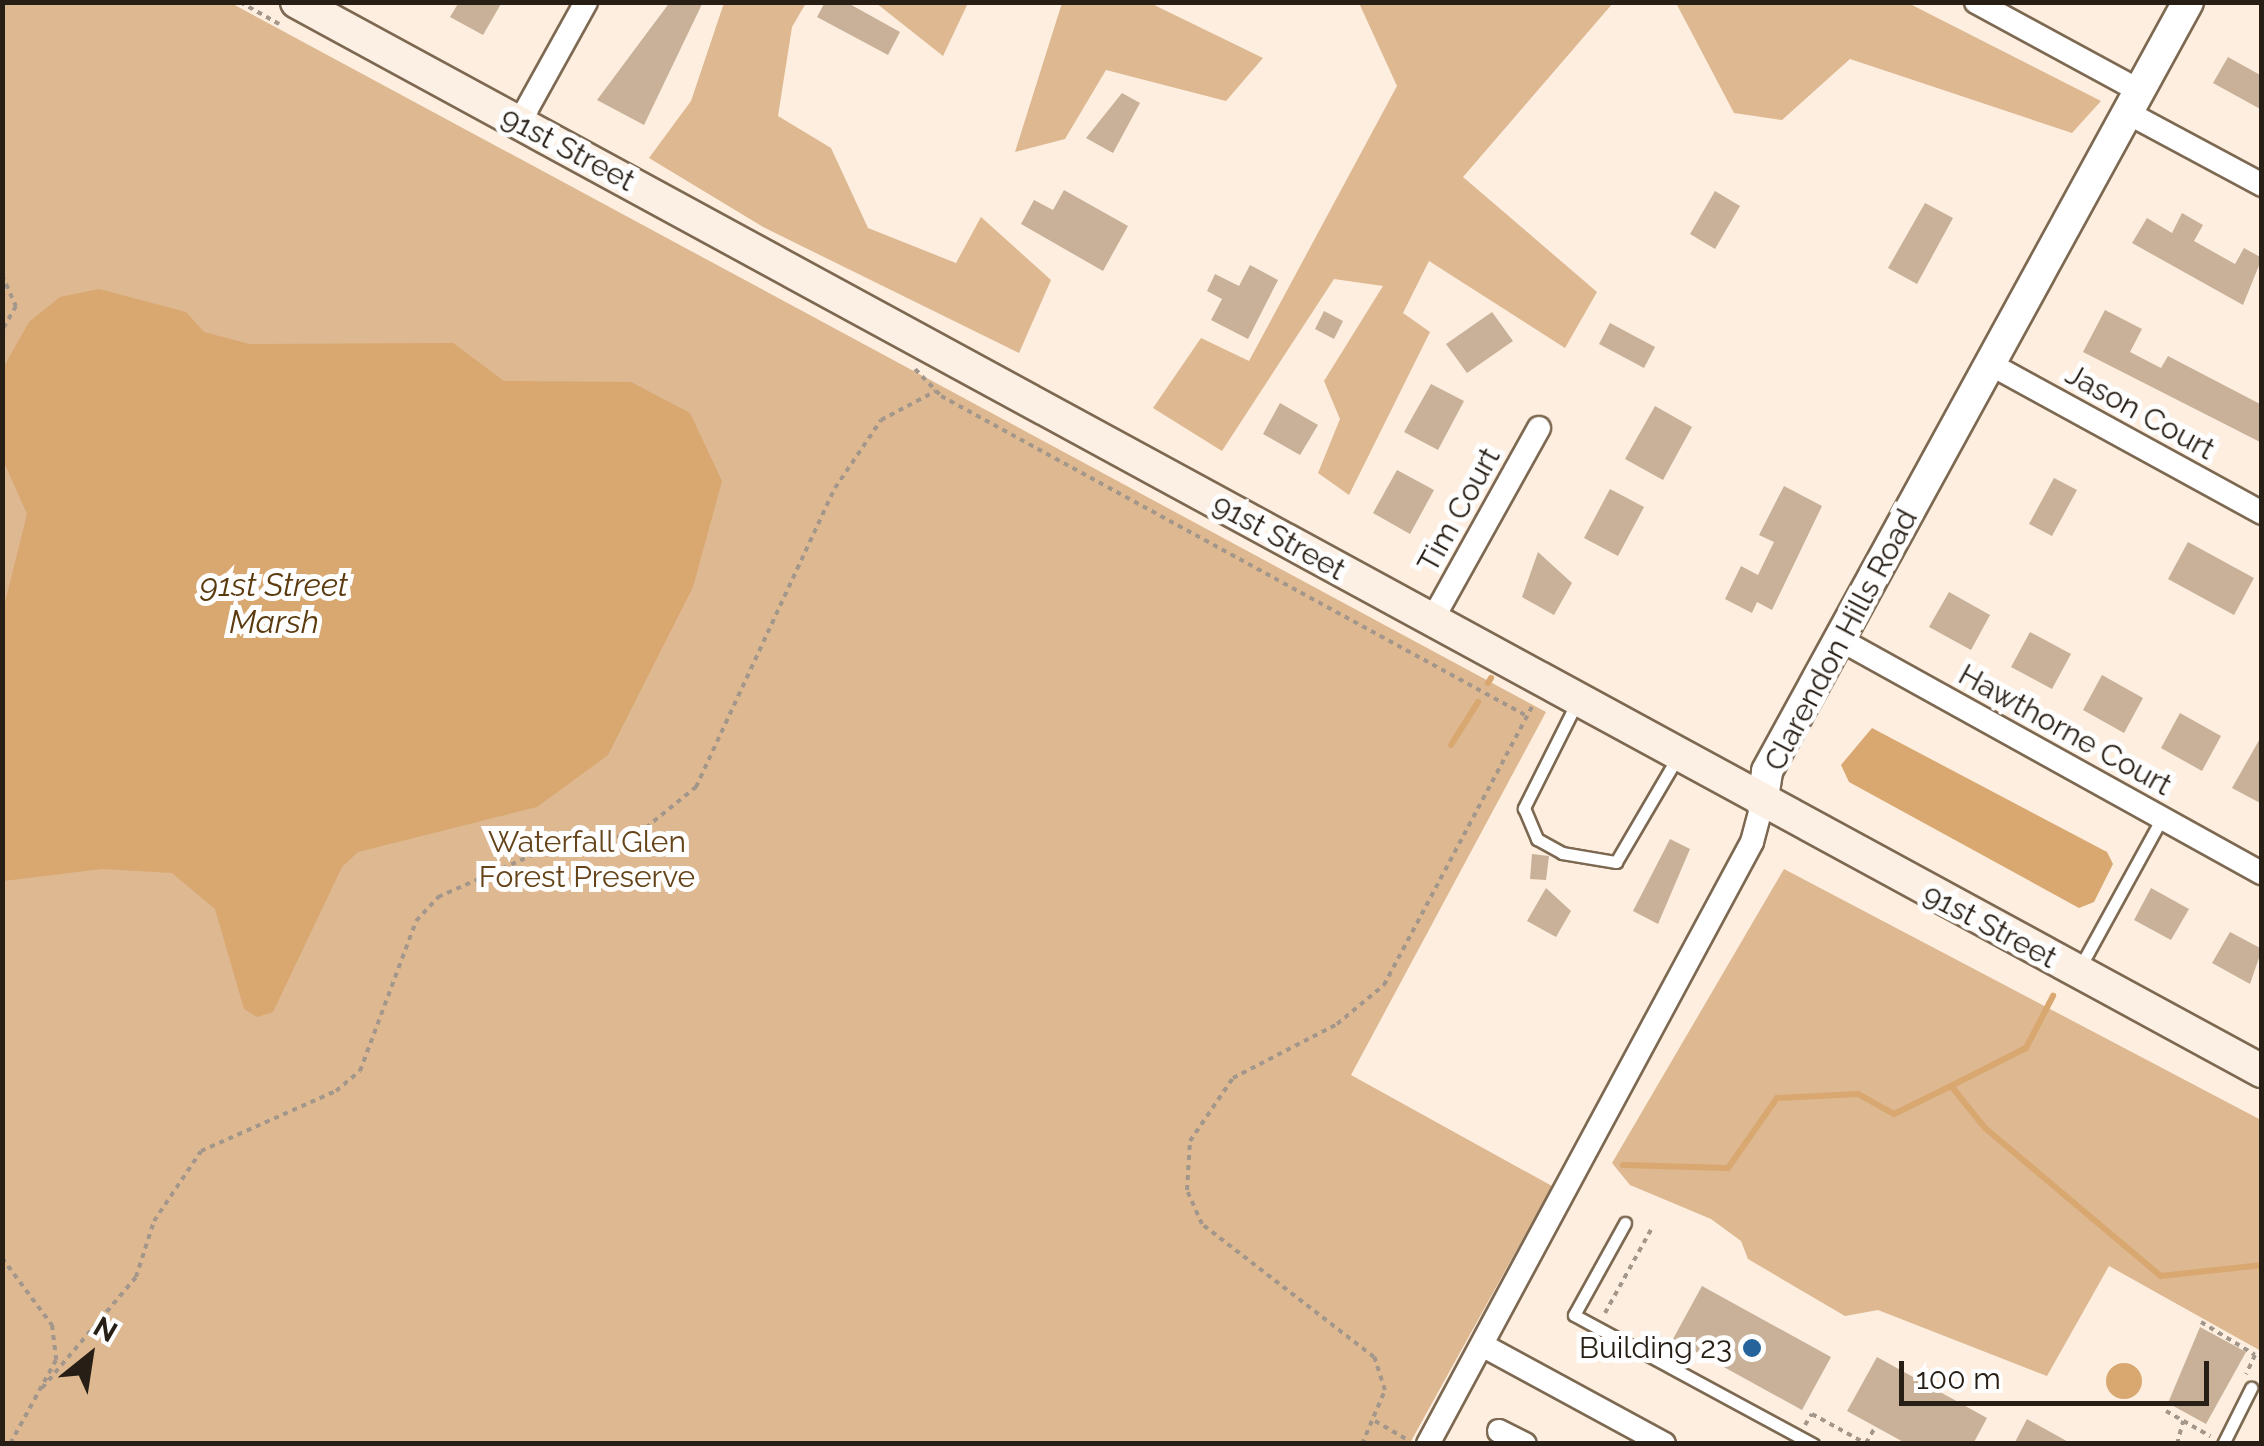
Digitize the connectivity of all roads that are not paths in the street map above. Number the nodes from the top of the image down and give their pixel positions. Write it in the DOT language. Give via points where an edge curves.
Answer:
graph roads {
  1 [pos="586,2"];
  2 [pos="1976,2"];
  3 [pos="2188,2"];
  4 [pos="294,16"];
  5 [pos="2134,102"];
  6 [pos="519,123"];
  7 [pos="2262,185"];
  8 [pos="1990,364"];
  9 [pos="1539,428"];
  10 [pos="2262,513"];
  11 [pos="1431,622"];
  12 [pos="1839,640"];
  13 [pos="1577,702"];
  14 [pos="1678,758"];
  15 [pos="1762,804"];
  16 [pos="2162,818"];
  17 [pos="2262,873"];
  18 [pos="2077,972"];
  19 [pos="2262,1071"];
  20 [pos="1625,1223"];
  21 [pos="1482,1345"];
  22 [pos="2245,1388"];
  23 [pos="1500,1431"];
  24 [pos="1428,1444"];
  25 [pos="1525,1444"];
  26 [pos="1664,1444"];
  27 [pos="1812,1444"];
  28 [pos="2223,1444"];
  1 -- 6 [label="street"];
  2 -- 5 [label="street"];
  3 -- 5 [label="street, Clarendon Hills Road"];
  4 -- 6 [label="main road, 91st Street"];
  5 -- 7 [label="street"];
  5 -- 8 [label="street, Clarendon Hills Road"];
  6 -- 11 [label="main road, 91st Street"];
  8 -- 10 [label="street, Jason Court"];
  8 -- 12 [label="street, Clarendon Hills Road"];
  9 -- 11 [label="street, Tim Court"];
  11 -- 13 [label="main road, 91st Street"];
  12 -- 15 [label="street, Clarendon Hills Road" via="1767,771"];
  12 -- 16 [label="street, Hawthorne Court"];
  13 -- 14 [label="main road, 91st Street"];
  13 -- 14 [label="lane" via="1524,808 1537,838 1562,853 1616,862"];
  14 -- 15 [label="main road, 91st Street"];
  15 -- 18 [label="main road, 91st Street"];
  15 -- 21 [label="street, Clarendon Hills Road" via="1752,842"];
  16 -- 17 [label="street, Hawthorne Court"];
  16 -- 18 [label="lane"];
  18 -- 19 [label="main road, 91st Street"];
  20 -- 27 [label="lane" via="1574,1315"];
  21 -- 24 [label="street, Clarendon Hills Road"];
  21 -- 26 [label="street"];
  22 -- 28 [label="lane"];
  23 -- 25 [label="street"];
}
